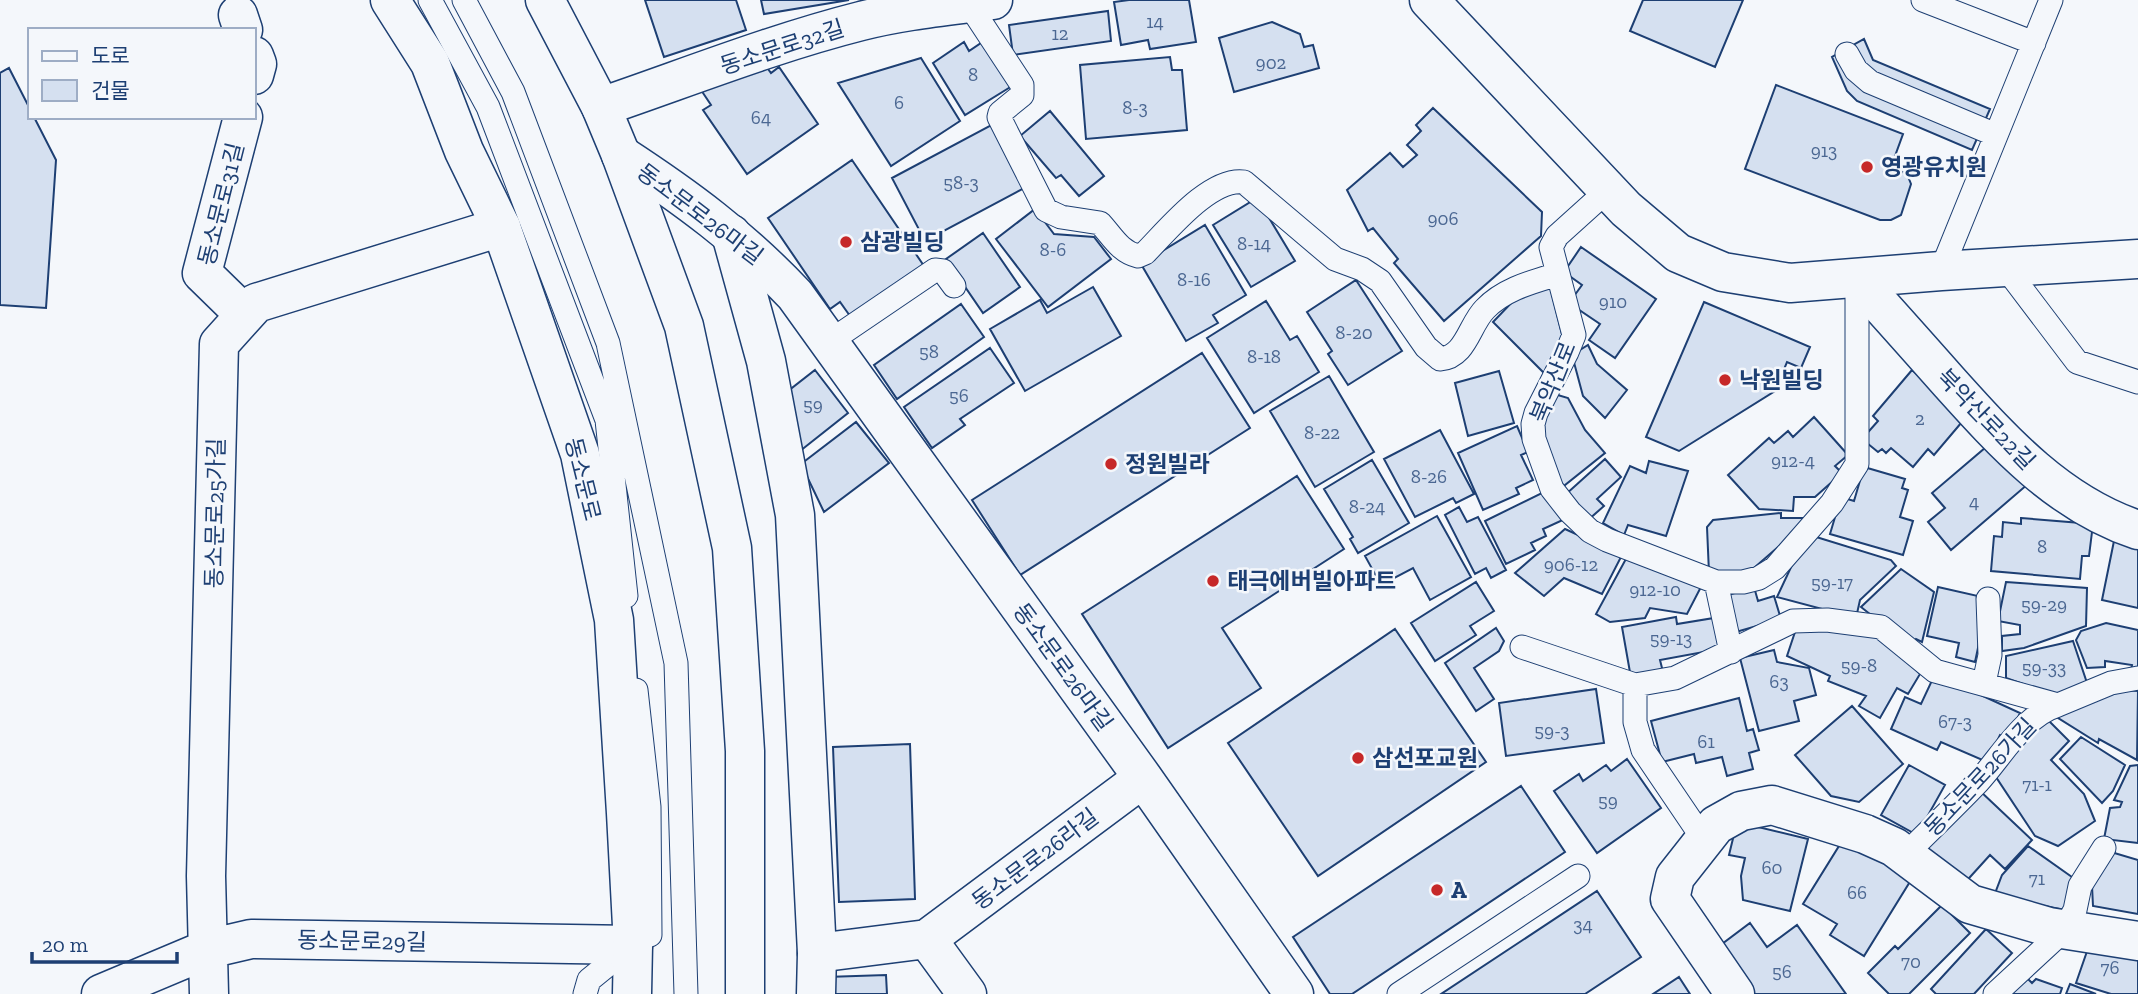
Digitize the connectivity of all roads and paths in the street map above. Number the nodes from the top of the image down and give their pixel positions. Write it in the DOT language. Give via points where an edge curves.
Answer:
graph roads {
  1 [pos="390,0"];
  2 [pos="430,0"];
  3 [pos="464,0"];
  4 [pos="545,0"];
  5 [pos="1429,0"];
  6 [pos="1923,0"];
  7 [pos="2051,0"];
  8 [pos="981,2"];
  9 [pos="2034,43"];
  10 [pos="1847,54"];
  11 [pos="601,107"];
  12 [pos="242,119"];
  13 [pos="1996,135"];
  14 [pos="621,155"];
  15 [pos="1608,190"];
  16 [pos="501,227"];
  17 [pos="731,234"];
  18 [pos="2138,259"];
  19 [pos="2005,267"];
  20 [pos="1941,271"];
  21 [pos="1558,274"];
  22 [pos="1857,279"];
  23 [pos="954,286"];
  24 [pos="246,315"];
  25 [pos="829,342"];
  26 [pos="2138,382"];
  27 [pos="2138,530"];
  28 [pos="1716,582"];
  29 [pos="1988,599"];
  30 [pos="1521,647"];
  31 [pos="1731,652"];
  32 [pos="2138,678"];
  33 [pos="1984,683"];
  34 [pos="1635,685"];
  35 [pos="2058,705"];
  36 [pos="1143,778"];
  37 [pos="1704,840"];
  38 [pos="2104,848"];
  39 [pos="1905,855"];
  40 [pos="1577,876"];
  41 [pos="2064,930"];
  42 [pos="927,939"];
  43 [pos="2138,941"];
  44 [pos="633,944"];
  45 [pos="208,949"];
  46 [pos="817,953"];
  47 [pos="101,994"];
  48 [pos="209,994"];
  49 [pos="585,994"];
  50 [pos="632,994"];
  51 [pos="651,994"];
  52 [pos="686,994"];
  53 [pos="745,994"];
  54 [pos="816,994"];
  55 [pos="967,994"];
  56 [pos="1294,994"];
  57 [pos="1399,994"];
  58 [pos="1735,994"];
  59 [pos="1995,994"];
  1 -- 16 [label="street, 동소문로" via="430,63 464,151"];
  2 -- 51 [label="lane" via="488,107 607,420 649,807"];
  3 -- 52 [label="lane" via="513,92 608,343 676,663"];
  4 -- 11 [label="street"];
  5 -- 15 [label="street"];
  6 -- 9 [label="lane"];
  7 -- 9 [label="lane"];
  8 -- 11 [label="street, 동소문로32길" via="902,12 848,25"];
  8 -- 21 [label="lane, 동소문로32길" via="1022,85 1022,95 999,117 1046,210 1060,218 1100,223 1129,254 1138,257 1145,253 1217,187 1233,180 1244,182 1335,259 1380,281 1440,359 1459,351 1473,323 1496,299"];
  9 -- 13 [label="lane"];
  10 -- 13 [label="lane" via="1870,82"];
  11 -- 14 [label="street"];
  12 -- 24 [label="street, 동소문로31길" via="202,274"];
  13 -- 20 [label="lane"];
  14 -- 17 [label="street, 동소문로26마길" via="693,202"];
  14 -- 53 [label="street" via="684,326 732,548 745,751"];
  15 -- 21 [label="lane, 북악산로" via="1557,236 1551,247"];
  15 -- 22 [label="street" via="1678,254 1723,272 1790,283"];
  16 -- 24 [label="street, 동소문로25가길" via="256,303"];
  16 -- 44 [label="street, 동소문로" via="580,454 614,620"];
  17 -- 25 [label="street, 동소문로26마길" via="795,295"];
  17 -- 46 [label="street" via="766,361 795,515"];
  18 -- 19 [label="street"];
  19 -- 20 [label="street"];
  19 -- 26 [label="lane" via="2077,362"];
  20 -- 22 [label="street"];
  21 -- 28 [label="lane, 북악산로" via="1574,335 1533,424 1552,489 1590,531"];
  22 -- 27 [label="street, 북악산로22길" via="2031,468 2097,514"];
  22 -- 28 [label="lane, 북악산로" via="1857,464 1832,503 1775,568 1743,582"];
  23 -- 25 [label="lane" via="943,271 935,270"];
  24 -- 45 [label="street, 동소문로25가길" via="219,344"];
  25 -- 36 [label="street, 동소문로26마길"];
  28 -- 31 [label="lane"];
  29 -- 33 [label="lane" via="1990,655"];
  30 -- 34 [label="lane, 동소문로26가길"];
  31 -- 33 [label="lane, 동소문로26가길" via="1793,621 1827,620 1881,627 1935,671"];
  31 -- 34 [label="lane, 동소문로26가길" via="1675,678"];
  32 -- 35 [label="lane, 동소문로26가길"];
  33 -- 35 [label="lane, 동소문로26가길"];
  34 -- 37 [label="lane" via="1635,722 1643,750"];
  35 -- 39 [label="lane, 동소문로26가길" via="2032,719 1979,781"];
  36 -- 42 [label="street, 동소문로26라길"];
  36 -- 56 [label="street, 동소문로26마길"];
  37 -- 39 [label="street, 동소문로26가길" via="1716,825 1741,811 1772,805 1865,834"];
  37 -- 58 [label="street, 동소문로26가길" via="1675,877 1670,899"];
  38 -- 41 [label="lane" via="2081,886"];
  39 -- 41 [label="street, 동소문로26가길" via="1970,904"];
  40 -- 57 [label="lane"];
  41 -- 43 [label="street, 동소문로26가길"];
  41 -- 59 [label="lane"];
  42 -- 46 [label="street, 동소문로26라길"];
  42 -- 55 [label="street"];
  44 -- 45 [label="street, 동소문로29길" via="251,939"];
  44 -- 49 [label="lane" via="589,981"];
  44 -- 50 [label="street, 동소문로"];
  45 -- 47 [label="street, 동소문로29길"];
  45 -- 48 [label="street, 동소문로25가길"];
  46 -- 54 [label="street"];
}
